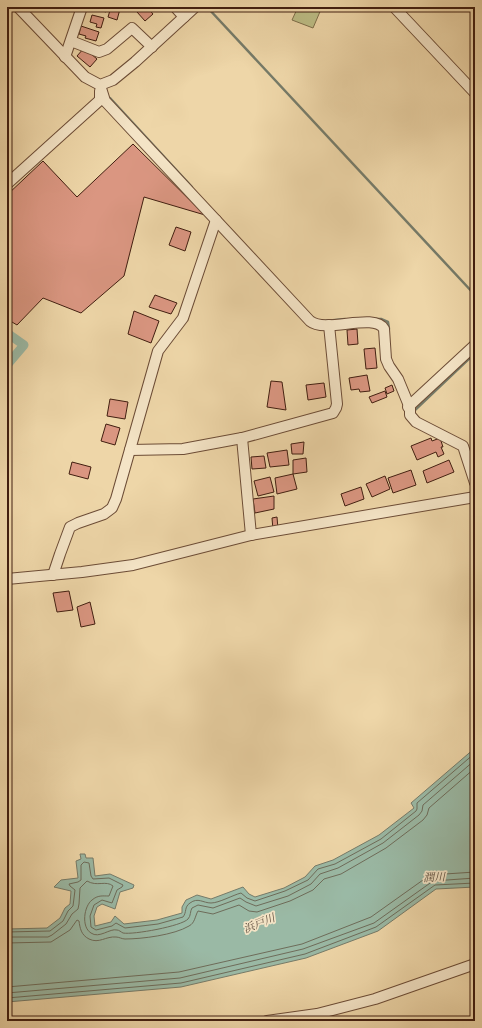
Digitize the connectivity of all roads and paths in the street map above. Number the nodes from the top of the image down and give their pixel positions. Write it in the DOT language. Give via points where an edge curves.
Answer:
graph roads {
  1 [pos="18,7"];
  2 [pos="82,7"];
  3 [pos="174,7"];
  4 [pos="195,7"];
  5 [pos="394,7"];
  6 [pos="184,17"];
  7 [pos="71,41"];
  8 [pos="152,47"];
  9 [pos="66,57"];
  10 [pos="100,85"];
  11 [pos="475,93"];
  12 [pos="7,184"];
  13 [pos="216,220"];
  14 [pos="329,326"];
  15 [pos="475,345"];
  16 [pos="408,407"];
  17 [pos="242,438"];
  18 [pos="130,450"];
  19 [pos="475,482"];
  20 [pos="475,497"];
  21 [pos="252,535"];
  22 [pos="53,574"];
  23 [pos="7,579"];
  24 [pos="475,964"];
  25 [pos="267,1021"];
  1 -- 9 [label="street"];
  2 -- 7 [label="street"];
  3 -- 6 [label="street"];
  4 -- 6 [label="street"];
  5 -- 11 [label="street"];
  6 -- 8 [label="street"];
  7 -- 8 [label="street" via="99,52 107,49 132,28"];
  7 -- 9 [label="street"];
  8 -- 10 [label="street" via="113,80"];
  9 -- 10 [label="street" via="85,77"];
  10 -- 12 [label="street" via="100,100"];
  10 -- 13 [label="street" via="105,101"];
  13 -- 14 [label="street" via="310,321"];
  13 -- 18 [label="street" via="183,318 158,351"];
  14 -- 16 [label="street" via="373,322 382,326 386,359 398,379"];
  14 -- 17 [label="street" via="337,404 333,412"];
  15 -- 16 [label="street"];
  16 -- 19 [label="street" via="416,422 463,446"];
  17 -- 18 [label="street" via="183,449"];
  17 -- 21 [label="street"];
  18 -- 22 [label="street" via="112,508 104,514 70,527"];
  20 -- 21 [label="street"];
  21 -- 22 [label="street" via="133,565"];
  22 -- 23 [label="street"];
  24 -- 25 [label="street" via="375,999 317,1014"];
}
